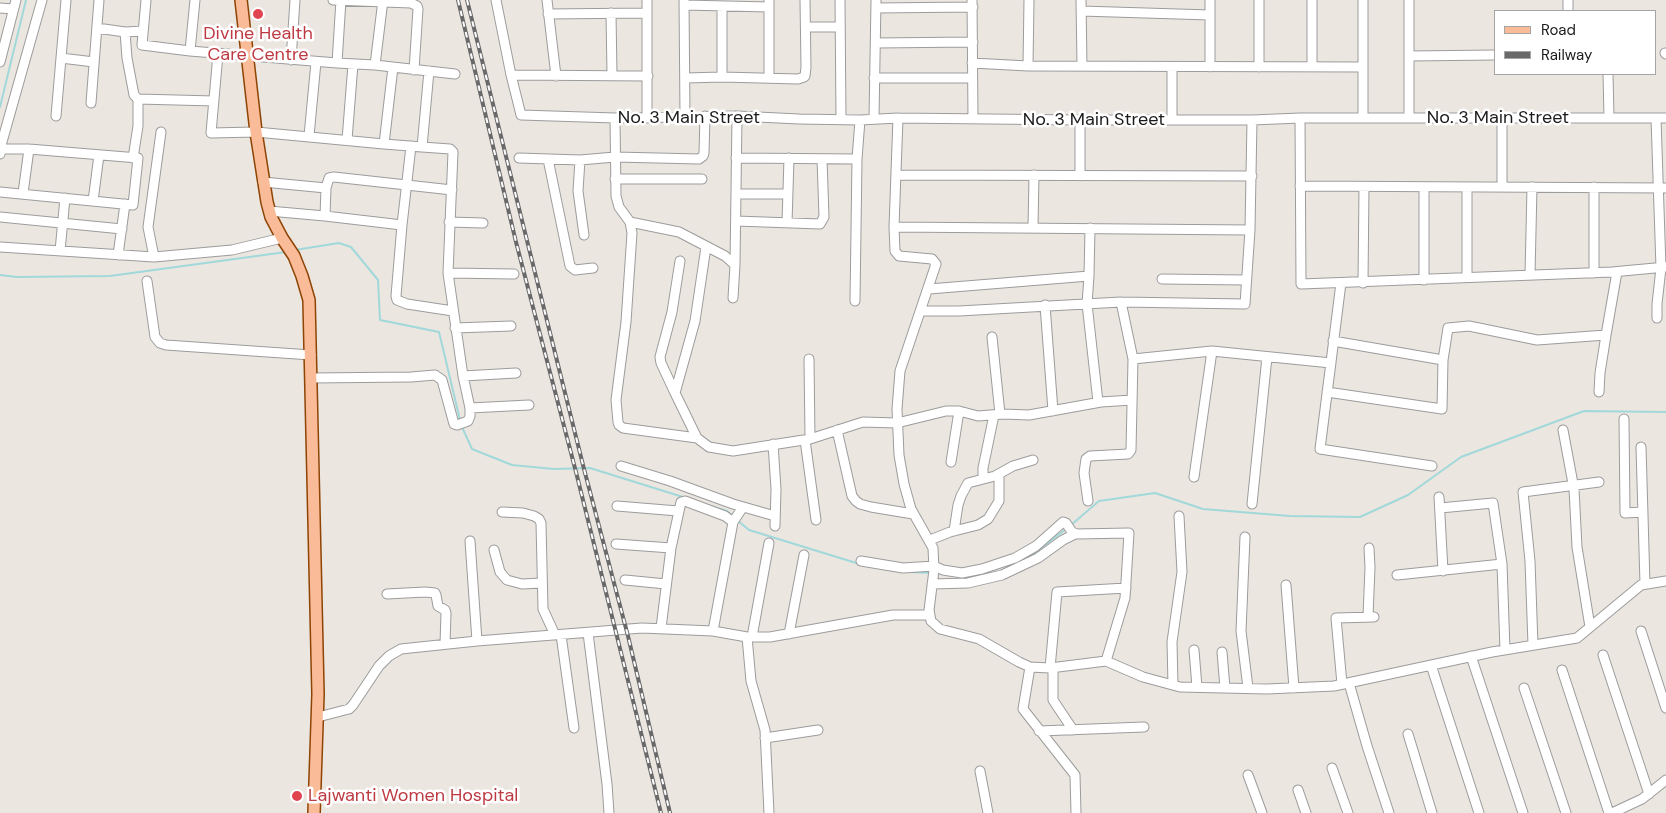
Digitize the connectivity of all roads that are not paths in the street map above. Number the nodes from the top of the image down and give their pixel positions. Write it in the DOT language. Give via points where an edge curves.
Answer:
graph roads {
  1 [pos="16,0"];
  2 [pos="42,0"];
  3 [pos="66,0"];
  4 [pos="99,0"];
  5 [pos="146,0"];
  6 [pos="195,0"];
  7 [pos="240,0"];
  8 [pos="295,0"];
  9 [pos="334,0"];
  10 [pos="341,0"];
  11 [pos="496,0"];
  12 [pos="547,0"];
  13 [pos="647,0"];
  14 [pos="805,0"];
  15 [pos="840,0"];
  16 [pos="1029,0"];
  17 [pos="1081,0"];
  18 [pos="1210,0"];
  19 [pos="1259,0"];
  20 [pos="1312,0"];
  21 [pos="1363,0"];
  22 [pos="1409,0"];
  23 [pos="382,1"];
  24 [pos="684,3"];
  25 [pos="737,3"];
  26 [pos="769,3"];
  27 [pos="876,4"];
  28 [pos="972,4"];
  29 [pos="722,7"];
  30 [pos="0,8"];
  31 [pos="13,9"];
  32 [pos="1082,12"];
  33 [pos="611,13"];
  34 [pos="647,13"];
  35 [pos="548,14"];
  36 [pos="1210,15"];
  37 [pos="806,27"];
  38 [pos="840,27"];
  39 [pos="97,28"];
  40 [pos="143,31"];
  41 [pos="125,32"];
  42 [pos="973,42"];
  43 [pos="876,43"];
  44 [pos="190,51"];
  45 [pos="218,54"];
  46 [pos="247,55"];
  47 [pos="1409,56"];
  48 [pos="1494,56"];
  49 [pos="61,58"];
  50 [pos="291,60"];
  51 [pos="0,62"];
  52 [pos="94,62"];
  53 [pos="316,62"];
  54 [pos="337,63"];
  55 [pos="972,63"];
  56 [pos="353,64"];
  57 [pos="375,65"];
  58 [pos="1028,66"];
  59 [pos="1082,66"];
  60 [pos="1172,66"];
  61 [pos="393,67"];
  62 [pos="1210,67"];
  63 [pos="1259,67"];
  64 [pos="1312,67"];
  65 [pos="1363,67"];
  66 [pos="414,70"];
  67 [pos="429,71"];
  68 [pos="455,74"];
  69 [pos="511,75"];
  70 [pos="612,75"];
  71 [pos="1608,75"];
  72 [pos="556,76"];
  73 [pos="648,76"];
  74 [pos="722,77"];
  75 [pos="686,78"];
  76 [pos="769,78"];
  77 [pos="874,78"];
  78 [pos="972,78"];
  79 [pos="138,99"];
  80 [pos="214,101"];
  81 [pos="91,103"];
  82 [pos="56,116"];
  83 [pos="705,116"];
  84 [pos="737,116"];
  85 [pos="686,117"];
  86 [pos="615,118"];
  87 [pos="647,118"];
  88 [pos="898,118"];
  89 [pos="1300,118"];
  90 [pos="1363,118"];
  91 [pos="1409,118"];
  92 [pos="1502,118"];
  93 [pos="1609,118"];
  94 [pos="1656,118"];
  95 [pos="1666,118"];
  96 [pos="841,119"];
  97 [pos="874,119"];
  98 [pos="973,119"];
  99 [pos="860,120"];
  100 [pos="1080,120"];
  101 [pos="1172,120"];
  102 [pos="1252,120"];
  103 [pos="161,132"];
  104 [pos="256,132"];
  105 [pos="309,136"];
  106 [pos="347,140"];
  107 [pos="384,144"];
  108 [pos="411,146"];
  109 [pos="422,147"];
  110 [pos="29,149"];
  111 [pos="0,150"];
  112 [pos="99,155"];
  113 [pos="615,157"];
  114 [pos="133,158"];
  115 [pos="519,158"];
  116 [pos="736,158"];
  117 [pos="789,158"];
  118 [pos="548,159"];
  119 [pos="822,159"];
  120 [pos="857,159"];
  121 [pos="580,160"];
  122 [pos="896,175"];
  123 [pos="1034,175"];
  124 [pos="1080,176"];
  125 [pos="1252,176"];
  126 [pos="702,179"];
  127 [pos="615,180"];
  128 [pos="263,182"];
  129 [pos="406,184"];
  130 [pos="1300,186"];
  131 [pos="1364,186"];
  132 [pos="1424,187"];
  133 [pos="1467,187"];
  134 [pos="1502,187"];
  135 [pos="1532,187"];
  136 [pos="1594,187"];
  137 [pos="326,188"];
  138 [pos="1662,188"];
  139 [pos="452,190"];
  140 [pos="0,192"];
  141 [pos="23,193"];
  142 [pos="736,194"];
  143 [pos="787,194"];
  144 [pos="65,198"];
  145 [pos="93,201"];
  146 [pos="125,204"];
  147 [pos="269,211"];
  148 [pos="324,216"];
  149 [pos="0,217"];
  150 [pos="736,221"];
  151 [pos="449,222"];
  152 [pos="483,222"];
  153 [pos="630,222"];
  154 [pos="62,223"];
  155 [pos="787,223"];
  156 [pos="402,225"];
  157 [pos="894,227"];
  158 [pos="1033,227"];
  159 [pos="1090,228"];
  160 [pos="122,229"];
  161 [pos="1250,230"];
  162 [pos="584,235"];
  163 [pos="706,246"];
  164 [pos="0,247"];
  165 [pos="288,247"];
  166 [pos="60,251"];
  167 [pos="118,254"];
  168 [pos="154,257"];
  169 [pos="680,261"];
  170 [pos="735,264"];
  171 [pos="1663,267"];
  172 [pos="592,268"];
  173 [pos="1617,272"];
  174 [pos="448,273"];
  175 [pos="1594,273"];
  176 [pos="514,274"];
  177 [pos="1530,275"];
  178 [pos="1090,276"];
  179 [pos="1467,277"];
  180 [pos="1162,279"];
  181 [pos="1246,280"];
  182 [pos="1424,280"];
  183 [pos="147,282"];
  184 [pos="1341,283"];
  185 [pos="1363,283"];
  186 [pos="929,290"];
  187 [pos="733,298"];
  188 [pos="855,301"];
  189 [pos="1121,302"];
  190 [pos="1087,304"];
  191 [pos="1045,305"];
  192 [pos="453,311"];
  193 [pos="921,311"];
  194 [pos="1657,318"];
  195 [pos="512,326"];
  196 [pos="455,328"];
  197 [pos="1606,334"];
  198 [pos="992,337"];
  199 [pos="1333,341"];
  200 [pos="1212,351"];
  201 [pos="311,355"];
  202 [pos="1267,357"];
  203 [pos="809,359"];
  204 [pos="1133,359"];
  205 [pos="1443,360"];
  206 [pos="1330,363"];
  207 [pos="516,373"];
  208 [pos="463,376"];
  209 [pos="311,378"];
  210 [pos="1327,392"];
  211 [pos="1599,392"];
  212 [pos="675,393"];
  213 [pos="1132,400"];
  214 [pos="1098,402"];
  215 [pos="529,405"];
  216 [pos="470,408"];
  217 [pos="959,411"];
  218 [pos="1053,411"];
  219 [pos="997,415"];
  220 [pos="1624,419"];
  221 [pos="897,423"];
  222 [pos="837,430"];
  223 [pos="1563,430"];
  224 [pos="697,438"];
  225 [pos="807,439"];
  226 [pos="772,444"];
  227 [pos="1641,447"];
  228 [pos="1033,460"];
  229 [pos="951,462"];
  230 [pos="621,466"];
  231 [pos="1432,466"];
  232 [pos="999,474"];
  233 [pos="1194,477"];
  234 [pos="983,479"];
  235 [pos="1599,482"];
  236 [pos="1574,486"];
  237 [pos="1439,496"];
  238 [pos="1088,501"];
  239 [pos="1252,504"];
  240 [pos="617,506"];
  241 [pos="1440,508"];
  242 [pos="678,511"];
  243 [pos="502,512"];
  244 [pos="1643,512"];
  245 [pos="913,514"];
  246 [pos="738,515"];
  247 [pos="775,516"];
  248 [pos="1179,516"];
  249 [pos="816,520"];
  250 [pos="775,526"];
  251 [pos="954,531"];
  252 [pos="1074,533"];
  253 [pos="1245,537"];
  254 [pos="930,540"];
  255 [pos="470,541"];
  256 [pos="769,543"];
  257 [pos="616,544"];
  258 [pos="671,548"];
  259 [pos="1369,548"];
  260 [pos="494,550"];
  261 [pos="804,555"];
  262 [pos="862,561"];
  263 [pos="1502,564"];
  264 [pos="934,568"];
  265 [pos="1443,570"];
  266 [pos="1397,575"];
  267 [pos="625,580"];
  268 [pos="1666,581"];
  269 [pos="932,583"];
  270 [pos="542,584"];
  271 [pos="666,584"];
  272 [pos="1645,584"];
  273 [pos="1286,585"];
  274 [pos="1126,588"];
  275 [pos="387,594"];
  276 [pos="930,615"];
  277 [pos="1590,627"];
  278 [pos="661,628"];
  279 [pos="713,631"];
  280 [pos="1641,631"];
  281 [pos="588,633"];
  282 [pos="789,634"];
  283 [pos="558,635"];
  284 [pos="749,637"];
  285 [pos="477,641"];
  286 [pos="445,644"];
  287 [pos="1533,645"];
  288 [pos="1194,650"];
  289 [pos="1504,650"];
  290 [pos="1222,652"];
  291 [pos="1603,655"];
  292 [pos="1471,656"];
  293 [pos="1106,661"];
  294 [pos="1431,665"];
  295 [pos="1030,667"];
  296 [pos="1051,668"];
  297 [pos="1562,670"];
  298 [pos="1346,684"];
  299 [pos="1173,685"];
  300 [pos="1197,687"];
  301 [pos="1225,688"];
  302 [pos="1248,688"];
  303 [pos="1294,688"];
  304 [pos="1524,688"];
  305 [pos="1666,708"];
  306 [pos="318,717"];
  307 [pos="1144,727"];
  308 [pos="574,728"];
  309 [pos="818,730"];
  310 [pos="1073,730"];
  311 [pos="1039,731"];
  312 [pos="1408,734"];
  313 [pos="765,738"];
  314 [pos="1332,768"];
  315 [pos="980,771"];
  316 [pos="1248,775"];
  317 [pos="1666,780"];
  318 [pos="1298,790"];
  319 [pos="1649,794"];
  320 [pos="314,813"];
  321 [pos="609,813"];
  322 [pos="768,813"];
  323 [pos="988,813"];
  324 [pos="1076,813"];
  325 [pos="1262,813"];
  326 [pos="1306,813"];
  327 [pos="1348,813"];
  328 [pos="1389,813"];
  329 [pos="1432,813"];
  330 [pos="1479,813"];
  331 [pos="1523,813"];
  332 [pos="1566,813"];
  333 [pos="1610,813"];
  1 -- 31 [label="street"];
  2 -- 111 [label="street"];
  3 -- 49 [label="street"];
  4 -- 39 [label="street"];
  5 -- 40 [label="street"];
  6 -- 44 [label="street"];
  7 -- 46 [label="main road"];
  8 -- 50 [label="street"];
  9 -- 10 [label="street"];
  10 -- 23 [label="street"];
  10 -- 54 [label="street"];
  11 -- 69 [label="street"];
  12 -- 35 [label="street"];
  13 -- 34 [label="street"];
  14 -- 37 [label="street"];
  15 -- 38 [label="street"];
  16 -- 58 [label="street"];
  17 -- 32 [label="street"];
  18 -- 36 [label="street"];
  19 -- 63 [label="street"];
  20 -- 64 [label="street"];
  21 -- 65 [label="street"];
  22 -- 47 [label="street"];
  23 -- 57 [label="street"];
  23 -- 66 [label="street" via="417,6"];
  24 -- 29 [label="street"];
  24 -- 75 [label="street"];
  25 -- 26 [label="street"];
  25 -- 29 [label="street"];
  26 -- 76 [label="street"];
  27 -- 28 [label="street"];
  27 -- 43 [label="street"];
  28 -- 42 [label="street"];
  29 -- 74 [label="street"];
  30 -- 31 [label="street"];
  31 -- 51 [label="street"];
  32 -- 36 [label="street"];
  32 -- 59 [label="street"];
  33 -- 34 [label="street"];
  33 -- 35 [label="street"];
  33 -- 70 [label="street"];
  34 -- 73 [label="street"];
  35 -- 72 [label="street"];
  36 -- 62 [label="street"];
  37 -- 38 [label="street"];
  37 -- 76 [label="street" via="805,76 798,79"];
  38 -- 96 [label="street"];
  39 -- 41 [label="street"];
  39 -- 52 [label="street"];
  40 -- 41 [label="street"];
  40 -- 44 [label="street" via="142,45"];
  41 -- 79 [label="street" via="134,95"];
  42 -- 43 [label="street"];
  42 -- 55 [label="street"];
  43 -- 77 [label="street"];
  44 -- 45 [label="street"];
  45 -- 46 [label="street"];
  45 -- 80 [label="street"];
  46 -- 50 [label="street"];
  46 -- 104 [label="main road"];
  47 -- 48 [label="street"];
  47 -- 91 [label="street"];
  49 -- 52 [label="street"];
  49 -- 82 [label="street"];
  50 -- 53 [label="street"];
  52 -- 81 [label="street"];
  53 -- 54 [label="street"];
  53 -- 105 [label="street"];
  54 -- 56 [label="street"];
  55 -- 58 [label="street"];
  55 -- 78 [label="street"];
  56 -- 57 [label="street"];
  56 -- 106 [label="street"];
  57 -- 61 [label="street"];
  58 -- 59 [label="street"];
  59 -- 60 [label="street"];
  60 -- 62 [label="street"];
  60 -- 101 [label="street"];
  61 -- 66 [label="street"];
  61 -- 107 [label="street"];
  62 -- 63 [label="street"];
  63 -- 64 [label="street"];
  64 -- 65 [label="street"];
  65 -- 90 [label="street"];
  66 -- 67 [label="street"];
  67 -- 68 [label="street"];
  67 -- 109 [label="street"];
  69 -- 72 [label="street"];
  69 -- 86 [label="street, No. 3 Main Street" via="521,115"];
  70 -- 72 [label="street"];
  70 -- 73 [label="street"];
  71 -- 93 [label="street"];
  73 -- 87 [label="street"];
  74 -- 75 [label="street"];
  74 -- 76 [label="street"];
  75 -- 85 [label="street"];
  77 -- 78 [label="street"];
  77 -- 97 [label="street"];
  78 -- 98 [label="street"];
  79 -- 80 [label="street"];
  79 -- 114 [label="street"];
  80 -- 104 [label="street" via="211,133"];
  83 -- 84 [label="street, No. 3 Main Street"];
  83 -- 85 [label="street, No. 3 Main Street"];
  83 -- 113 [label="street" via="704,153 701,158"];
  84 -- 96 [label="street, No. 3 Main Street"];
  84 -- 116 [label="street"];
  85 -- 87 [label="street, No. 3 Main Street"];
  86 -- 87 [label="street, No. 3 Main Street"];
  86 -- 113 [label="street"];
  88 -- 97 [label="street, No. 3 Main Street"];
  88 -- 98 [label="street, No. 3 Main Street"];
  88 -- 122 [label="street"];
  89 -- 90 [label="street, No. 3 Main Street"];
  89 -- 102 [label="street, No. 3 Main Street"];
  89 -- 130 [label="street"];
  90 -- 91 [label="street, No. 3 Main Street"];
  91 -- 92 [label="street, No. 3 Main Street"];
  92 -- 93 [label="street, No. 3 Main Street"];
  92 -- 134 [label="street"];
  93 -- 94 [label="street, No. 3 Main Street"];
  94 -- 95 [label="street, No. 3 Main Street"];
  94 -- 138 [label="street"];
  96 -- 99 [label="street, No. 3 Main Street"];
  97 -- 99 [label="street, No. 3 Main Street"];
  98 -- 100 [label="street, No. 3 Main Street"];
  99 -- 120 [label="street"];
  100 -- 101 [label="street, No. 3 Main Street"];
  100 -- 124 [label="street"];
  101 -- 102 [label="street, No. 3 Main Street"];
  102 -- 125 [label="street"];
  103 -- 168 [label="street" via="148,227"];
  104 -- 105 [label="street"];
  104 -- 128 [label="main road"];
  105 -- 106 [label="street"];
  106 -- 107 [label="street"];
  107 -- 108 [label="street"];
  108 -- 109 [label="street"];
  108 -- 129 [label="street"];
  109 -- 139 [label="street" via="452,150"];
  110 -- 111 [label="street"];
  110 -- 112 [label="street"];
  110 -- 141 [label="street"];
  112 -- 114 [label="street"];
  112 -- 145 [label="street"];
  113 -- 121 [label="street"];
  113 -- 127 [label="street"];
  114 -- 146 [label="street" via="138,158 133,204"];
  115 -- 118 [label="street"];
  116 -- 117 [label="street"];
  116 -- 142 [label="street"];
  117 -- 119 [label="street"];
  117 -- 143 [label="street"];
  118 -- 121 [label="street"];
  118 -- 172 [label="street" via="570,266 575,270"];
  119 -- 120 [label="street"];
  119 -- 155 [label="street" via="822,222"];
  120 -- 188 [label="street"];
  121 -- 162 [label="street" via="578,191"];
  122 -- 123 [label="street"];
  122 -- 157 [label="street"];
  123 -- 124 [label="street"];
  123 -- 158 [label="street"];
  124 -- 125 [label="street"];
  125 -- 161 [label="street"];
  126 -- 127 [label="street"];
  127 -- 153 [label="street" via="619,207"];
  128 -- 137 [label="street"];
  128 -- 147 [label="main road"];
  129 -- 137 [label="street" via="334,177 329,178"];
  129 -- 139 [label="street"];
  129 -- 156 [label="street"];
  130 -- 131 [label="street"];
  130 -- 184 [label="street" via="1301,284"];
  131 -- 132 [label="street"];
  131 -- 185 [label="street"];
  132 -- 133 [label="street"];
  132 -- 182 [label="street"];
  133 -- 134 [label="street"];
  133 -- 179 [label="street"];
  134 -- 135 [label="street"];
  135 -- 136 [label="street"];
  135 -- 177 [label="street"];
  136 -- 138 [label="street"];
  136 -- 175 [label="street"];
  137 -- 148 [label="street"];
  138 -- 171 [label="street"];
  139 -- 151 [label="street"];
  140 -- 141 [label="street"];
  141 -- 144 [label="street"];
  142 -- 143 [label="street"];
  142 -- 150 [label="street"];
  143 -- 155 [label="street"];
  144 -- 145 [label="street"];
  144 -- 154 [label="street"];
  145 -- 146 [label="street"];
  146 -- 160 [label="street"];
  147 -- 148 [label="street"];
  147 -- 165 [label="main road"];
  148 -- 156 [label="street"];
  149 -- 154 [label="street"];
  150 -- 155 [label="street"];
  150 -- 170 [label="street"];
  151 -- 152 [label="street"];
  151 -- 174 [label="street"];
  153 -- 163 [label="street" via="679,232"];
  153 -- 224 [label="street" via="626,322 616,400 619,426 628,430"];
  154 -- 160 [label="street"];
  154 -- 166 [label="street"];
  156 -- 192 [label="street" via="397,300"];
  157 -- 158 [label="street"];
  157 -- 186 [label="street" via="896,254 935,262"];
  158 -- 159 [label="street"];
  159 -- 161 [label="street"];
  159 -- 178 [label="street"];
  160 -- 167 [label="street"];
  161 -- 181 [label="street"];
  163 -- 170 [label="street"];
  163 -- 212 [label="street" via="695,321"];
  164 -- 166 [label="street"];
  165 -- 168 [label="street"];
  165 -- 201 [label="main road" via="309,300"];
  166 -- 167 [label="street"];
  167 -- 168 [label="street"];
  169 -- 212 [label="street" via="672,312 660,357"];
  170 -- 187 [label="street"];
  171 -- 173 [label="street"];
  171 -- 194 [label="street"];
  173 -- 175 [label="street"];
  173 -- 197 [label="street"];
  174 -- 176 [label="street"];
  174 -- 192 [label="street"];
  175 -- 177 [label="street"];
  177 -- 179 [label="street"];
  178 -- 186 [label="street"];
  178 -- 190 [label="street"];
  179 -- 182 [label="street"];
  180 -- 181 [label="street"];
  181 -- 189 [label="street" via="1245,304"];
  182 -- 185 [label="street"];
  183 -- 201 [label="street" via="155,337 160,343"];
  184 -- 185 [label="street"];
  184 -- 199 [label="street"];
  186 -- 193 [label="street"];
  189 -- 190 [label="street"];
  189 -- 204 [label="street"];
  190 -- 191 [label="street"];
  190 -- 214 [label="street"];
  191 -- 193 [label="street"];
  191 -- 218 [label="street"];
  192 -- 196 [label="street"];
  193 -- 221 [label="street" via="902,364"];
  195 -- 196 [label="street"];
  196 -- 208 [label="street"];
  197 -- 205 [label="street" via="1538,340 1469,326 1448,328"];
  197 -- 211 [label="street"];
  198 -- 219 [label="street"];
  199 -- 205 [label="street"];
  199 -- 206 [label="street"];
  200 -- 202 [label="street"];
  200 -- 204 [label="street"];
  200 -- 233 [label="street"];
  201 -- 209 [label="main road"];
  202 -- 206 [label="street"];
  202 -- 239 [label="street"];
  203 -- 225 [label="street"];
  204 -- 213 [label="street"];
  205 -- 210 [label="street" via="1442,408"];
  206 -- 210 [label="street"];
  207 -- 208 [label="street"];
  208 -- 216 [label="street"];
  209 -- 216 [label="street" via="435,375 442,380 454,424 469,420"];
  209 -- 306 [label="main road"];
  210 -- 231 [label="street" via="1320,448"];
  212 -- 224 [label="street"];
  213 -- 214 [label="street"];
  213 -- 238 [label="street" via="1130,453 1086,459 1084,474"];
  214 -- 218 [label="street"];
  215 -- 216 [label="street"];
  217 -- 219 [label="street" via="978,416"];
  217 -- 221 [label="street"];
  217 -- 229 [label="street"];
  218 -- 219 [label="street"];
  219 -- 234 [label="street"];
  220 -- 244 [label="street" via="1625,513"];
  221 -- 222 [label="street" via="863,422"];
  221 -- 245 [label="street" via="900,467"];
  222 -- 225 [label="street"];
  222 -- 245 [label="street" via="852,496 856,501"];
  223 -- 236 [label="street"];
  224 -- 226 [label="street" via="709,447 733,451"];
  225 -- 226 [label="street"];
  225 -- 249 [label="street"];
  226 -- 247 [label="street"];
  227 -- 244 [label="street"];
  228 -- 232 [label="street"];
  230 -- 246 [label="street" via="670,481"];
  232 -- 234 [label="street"];
  232 -- 251 [label="street" via="999,501 992,514 978,525"];
  234 -- 251 [label="street" via="971,481 966,486 958,505"];
  235 -- 236 [label="street"];
  236 -- 277 [label="street" via="1577,548"];
  236 -- 287 [label="street" via="1523,492"];
  237 -- 241 [label="street"];
  240 -- 242 [label="street"];
  241 -- 263 [label="street" via="1493,503"];
  241 -- 265 [label="street"];
  242 -- 246 [label="street" via="683,500 725,516"];
  242 -- 258 [label="street"];
  243 -- 270 [label="street" via="523,513 539,519 543,541"];
  244 -- 272 [label="street"];
  245 -- 254 [label="street"];
  246 -- 247 [label="street"];
  246 -- 279 [label="street"];
  247 -- 250 [label="street"];
  248 -- 299 [label="street" via="1182,572 1172,642"];
  251 -- 254 [label="street"];
  252 -- 264 [label="street" via="1061,522 1030,550 1003,563 962,573"];
  252 -- 269 [label="street" via="1038,558 1002,575 968,583"];
  252 -- 274 [label="street" via="1129,533"];
  253 -- 302 [label="street" via="1241,631"];
  254 -- 264 [label="street"];
  255 -- 285 [label="street"];
  256 -- 284 [label="street"];
  257 -- 258 [label="street"];
  258 -- 271 [label="street"];
  259 -- 298 [label="street" via="1371,617 1336,618"];
  260 -- 270 [label="street" via="500,572 507,580"];
  261 -- 282 [label="street"];
  262 -- 264 [label="street" via="903,568"];
  263 -- 265 [label="street"];
  263 -- 289 [label="street"];
  264 -- 269 [label="street"];
  265 -- 266 [label="street"];
  267 -- 271 [label="street"];
  268 -- 272 [label="street"];
  269 -- 276 [label="street"];
  270 -- 283 [label="street" via="543,609"];
  271 -- 278 [label="street"];
  272 -- 277 [label="street"];
  273 -- 303 [label="street"];
  274 -- 293 [label="street"];
  274 -- 296 [label="street" via="1057,592"];
  275 -- 286 [label="street" via="432,592 436,595 438,606 446,612"];
  276 -- 282 [label="street" via="894,615"];
  276 -- 295 [label="street" via="940,629 980,639"];
  277 -- 287 [label="street" via="1577,638"];
  278 -- 279 [label="street"];
  278 -- 281 [label="street"];
  279 -- 284 [label="street"];
  280 -- 305 [label="street"];
  281 -- 283 [label="street"];
  281 -- 321 [label="street"];
  282 -- 284 [label="street"];
  283 -- 285 [label="street"];
  283 -- 308 [label="street"];
  284 -- 313 [label="street" via="751,681"];
  285 -- 286 [label="street"];
  286 -- 306 [label="street" via="394,652 378,666 349,709"];
  287 -- 289 [label="street"];
  288 -- 300 [label="street"];
  289 -- 292 [label="street"];
  290 -- 301 [label="street"];
  291 -- 319 [label="street"];
  292 -- 294 [label="street"];
  292 -- 331 [label="street"];
  293 -- 296 [label="street"];
  293 -- 299 [label="street" via="1143,677"];
  294 -- 298 [label="street"];
  294 -- 330 [label="street"];
  295 -- 296 [label="street"];
  295 -- 311 [label="street" via="1023,709"];
  296 -- 310 [label="street" via="1053,700"];
  297 -- 333 [label="street"];
  298 -- 303 [label="street"];
  298 -- 328 [label="street"];
  299 -- 300 [label="street"];
  300 -- 301 [label="street"];
  301 -- 302 [label="street"];
  302 -- 303 [label="street"];
  304 -- 332 [label="street"];
  306 -- 320 [label="main road"];
  307 -- 310 [label="street"];
  309 -- 313 [label="street"];
  310 -- 311 [label="street"];
  311 -- 324 [label="street" via="1075,775"];
  312 -- 329 [label="street"];
  313 -- 322 [label="street"];
  314 -- 327 [label="street"];
  315 -- 323 [label="street"];
  316 -- 325 [label="street"];
  317 -- 319 [label="street"];
  318 -- 326 [label="street"];
  319 -- 333 [label="street"];
}
